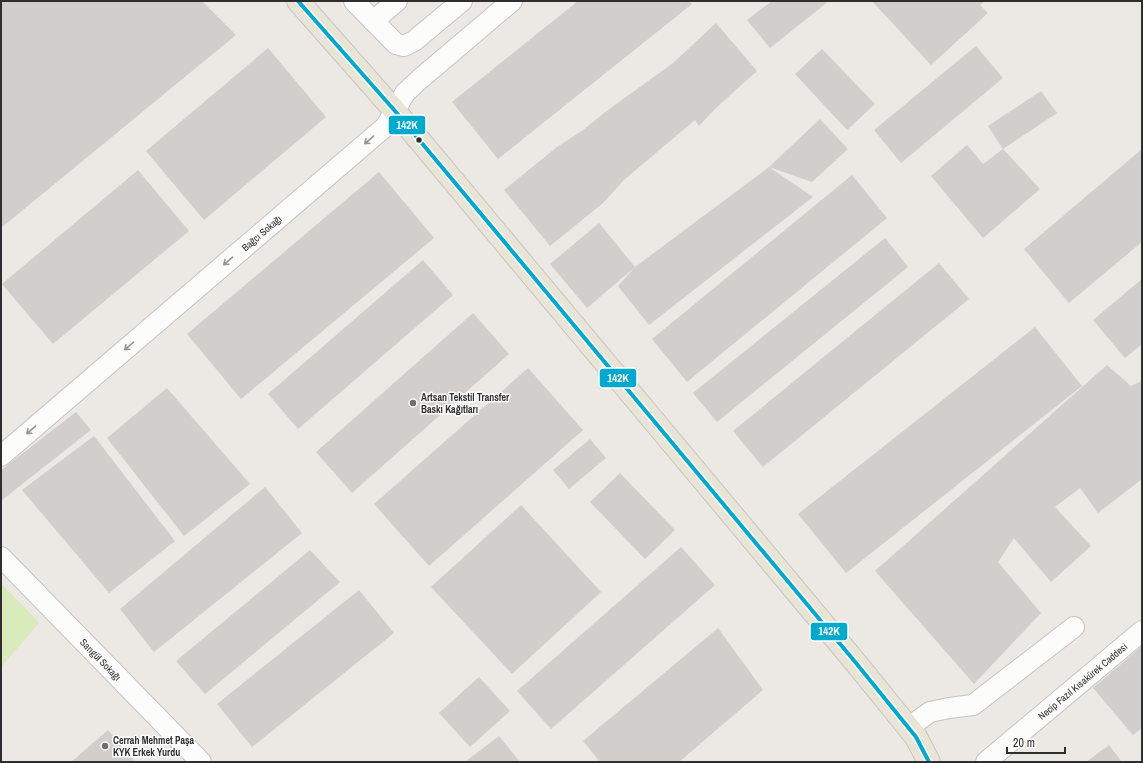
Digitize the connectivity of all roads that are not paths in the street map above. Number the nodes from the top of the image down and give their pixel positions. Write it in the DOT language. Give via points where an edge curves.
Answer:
graph roads {
  1 [pos="298,1"];
  2 [pos="354,1"];
  3 [pos="397,1"];
  4 [pos="462,1"];
  5 [pos="512,1"];
  6 [pos="373,21"];
  7 [pos="394,111"];
  8 [pos="1,456"];
  9 [pos="1,557"];
  10 [pos="1074,627"];
  11 [pos="1142,631"];
  12 [pos="908,728"];
  13 [pos="201,762"];
  14 [pos="929,762"];
  15 [pos="986,762"];
  1 -- 7 [label="main road"];
  2 -- 6 [label="street"];
  3 -- 6 [label="street"];
  4 -- 6 [label="street" via="414,41 404,46 396,44"];
  5 -- 7 [label="street, Bağcı Sokağı" via="420,79 405,93"];
  7 -- 8 [label="street, Bağcı Sokağı, one-way" via="386,126"];
  7 -- 12 [label="main road"];
  9 -- 13 [label="street, Sarıgül Sokağı"];
  10 -- 12 [label="street" via="973,705 930,712"];
  11 -- 15 [label="street, Necip Fazıl Kısakürek Caddesi"];
  12 -- 14 [label="main road" via="916,737"];
}
